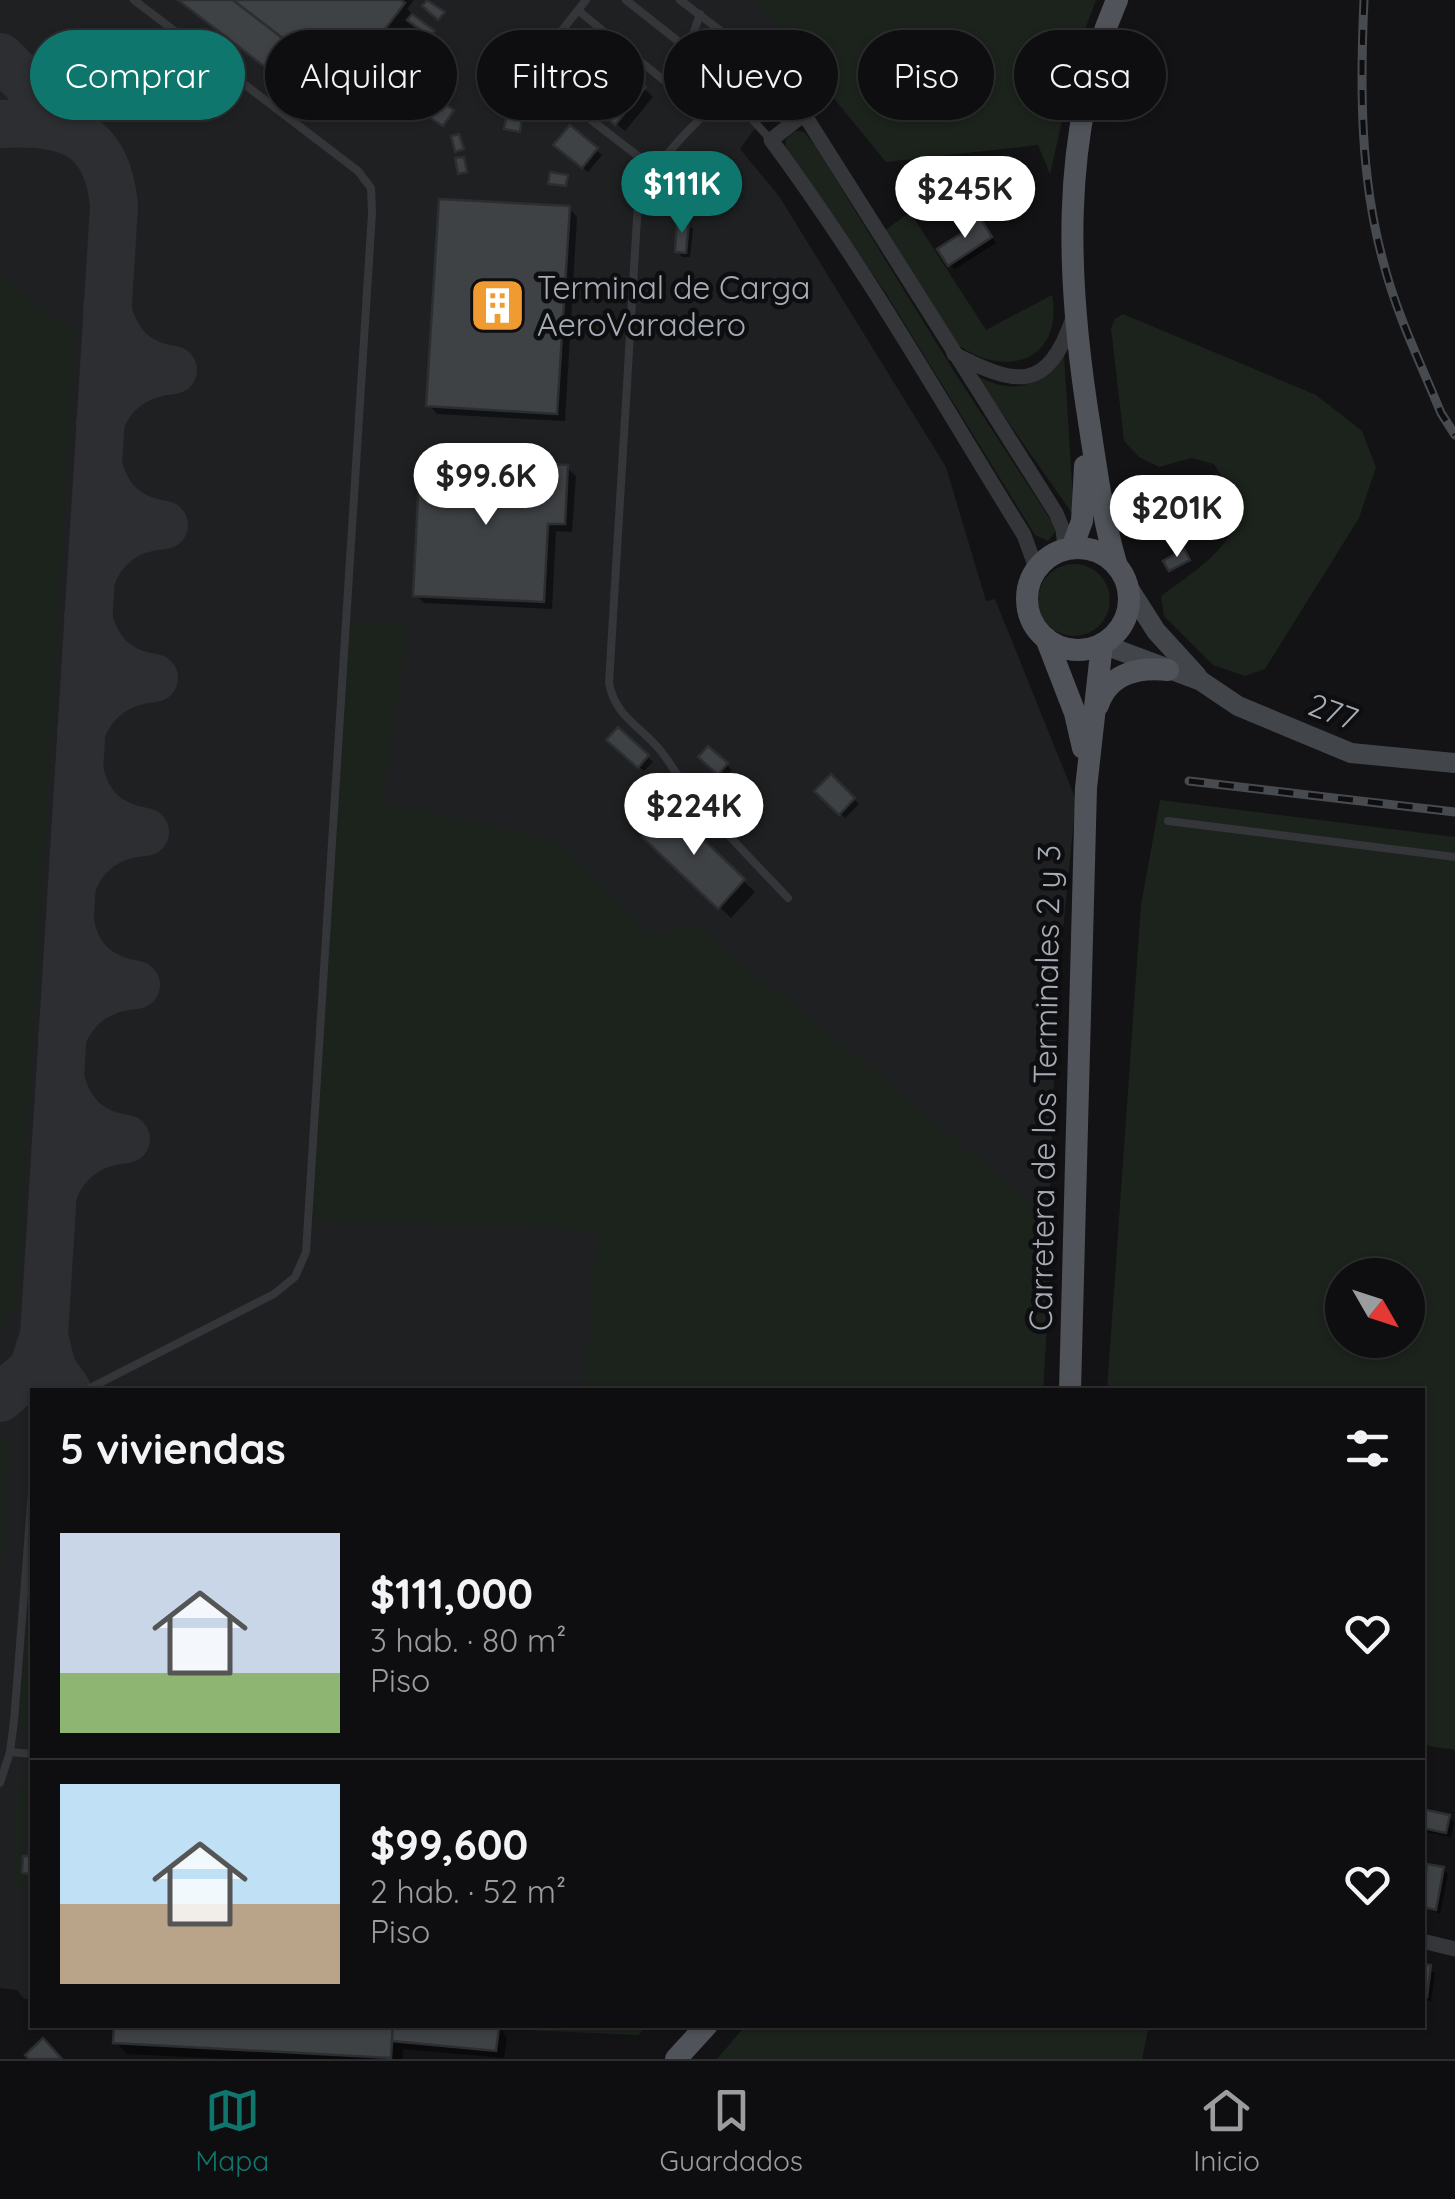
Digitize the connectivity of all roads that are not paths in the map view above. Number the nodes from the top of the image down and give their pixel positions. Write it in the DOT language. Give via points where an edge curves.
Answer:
graph roads {
  1 [pos="134,0"];
  2 [pos="586,0"];
  3 [pos="680,0"];
  4 [pos="1117,0"];
  5 [pos="628,1"];
  6 [pos="580,12"];
  7 [pos="700,14"];
  8 [pos="664,30"];
  9 [pos="695,30"];
  10 [pos="720,30"];
  11 [pos="664,81"];
  12 [pos="699,120"];
  13 [pos="754,120"];
  14 [pos="796,120"];
  15 [pos="808,120"];
  16 [pos="771,140"];
  17 [pos="656,170"];
  18 [pos="1074,314"];
  19 [pos="953,354"];
  20 [pos="1087,412"];
  21 [pos="1068,548"];
  22 [pos="1116,563"];
  23 [pos="1036,568"];
  24 [pos="1128,587"];
  25 [pos="1046,638"];
  26 [pos="1102,644"];
  27 [pos="1168,670"];
  28 [pos="1202,682"];
  29 [pos="1094,718"];
  30 [pos="1455,763"];
  31 [pos="1086,788"];
  32 [pos="1168,821"];
  33 [pos="1455,858"];
  34 [pos="788,898"];
  35 [pos="90,1388"];
  36 [pos="1070,1388"];
  37 [pos="30,1516"];
  38 [pos="10,1752"];
  39 [pos="30,1754"];
  40 [pos="0,1783"];
  41 [pos="1425,1942"];
  42 [pos="1455,1948"];
  43 [pos="704,2028"];
  44 [pos="676,2059"];
  1 -- 35 [label="lane" via="358,171 370,188 372,212 306,1252 300,1271 274,1294"];
  2 -- 6 [label="lane"];
  3 -- 7 [label="lane"];
  4 -- 18 [label="main road" via="1097,53 1076,148"];
  5 -- 8 [label="lane"];
  6 -- 11 [label="lane"];
  6 -- 17 [label="lane" via="529,72"];
  7 -- 9 [label="lane"];
  7 -- 10 [label="lane"];
  12 -- 17 [label="lane"];
  13 -- 16 [label="lane"];
  14 -- 16 [label="street"];
  15 -- 19 [label="street"];
  16 -- 23 [label="street" via="810,191 1024,535"];
  17 -- 34 [label="lane" via="638,202 609,683 621,714"];
  18 -- 19 [label="street" via="1063,348 1047,368 1022,378 994,374"];
  18 -- 20 [label="main road"];
  19 -- 21 [label="street" via="1056,513"];
  20 -- 21 [label="main road" via="1082,521"];
  20 -- 22 [label="main road"];
  21 -- 22 [label="main road" via="1095,550"];
  21 -- 23 [label="main road"];
  22 -- 24 [label="main road"];
  23 -- 25 [label="main road" via="1028,608"];
  24 -- 26 [label="main road" via="1125,620"];
  24 -- 28 [label="street, 277"];
  25 -- 26 [label="main road" via="1079,650"];
  25 -- 31 [label="main road, Carretera de los Terminales 2 y 3" via="1082,735"];
  26 -- 27 [label="street, 277"];
  26 -- 29 [label="main road, Carretera de los Terminales 2 y 3"];
  27 -- 28 [label="street, 277"];
  27 -- 29 [label="main road" via="1136,669 1116,679"];
  28 -- 30 [label="street, 277" via="1238,706 1351,753"];
  29 -- 31 [label="main road, Carretera de los Terminales 2 y 3"];
  31 -- 36 [label="main road, Carretera de los Terminales 2 y 3"];
  32 -- 33 [label="lane"];
  37 -- 38 [label="lane"];
  38 -- 39 [label="lane"];
  38 -- 40 [label="lane"];
  41 -- 42 [label="street"];
  43 -- 44 [label="main road"];
}
